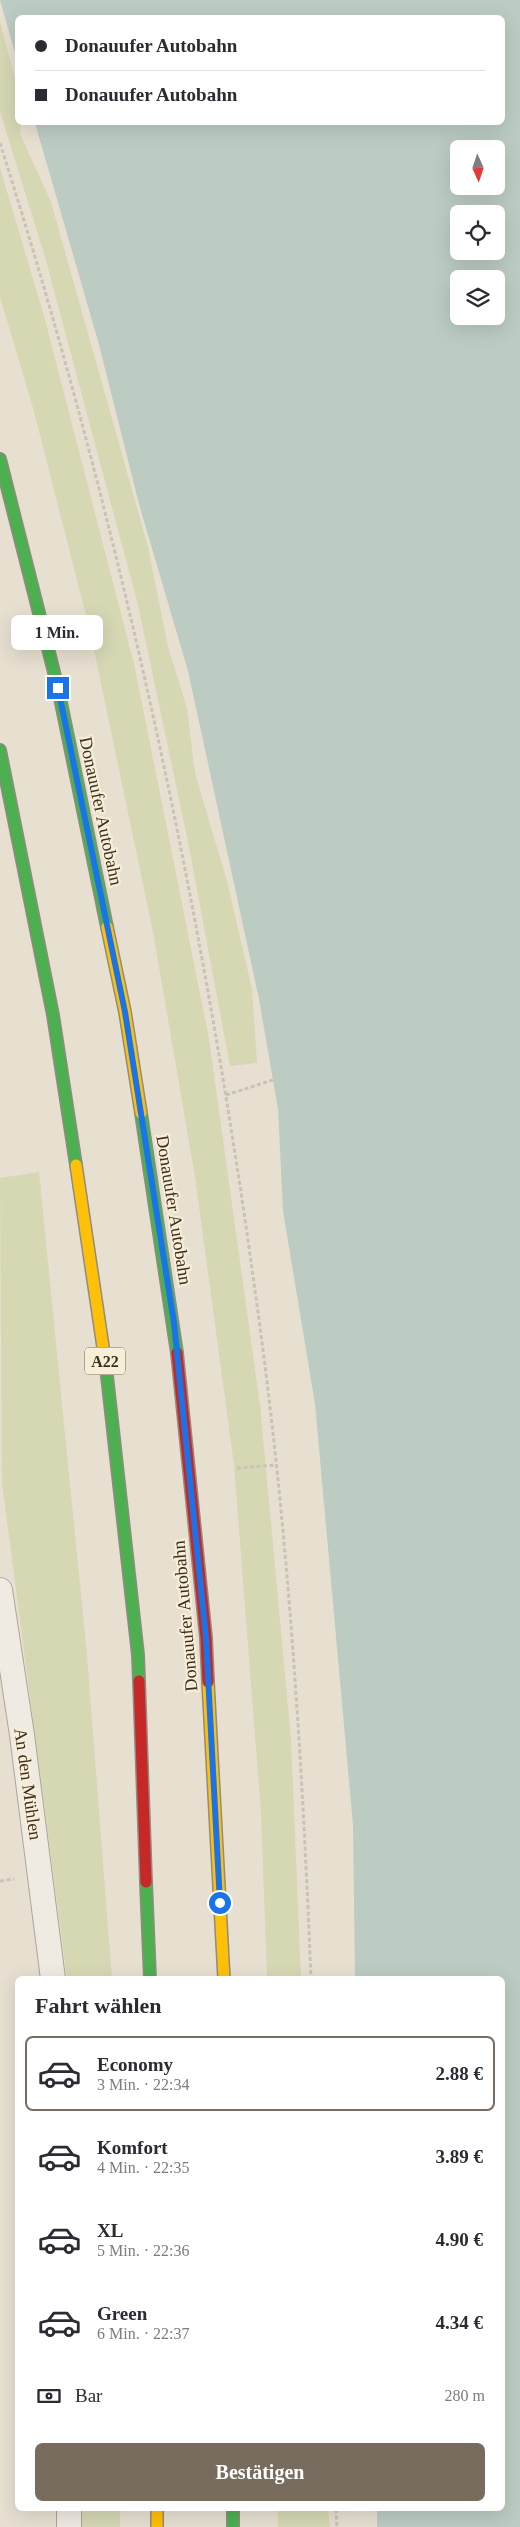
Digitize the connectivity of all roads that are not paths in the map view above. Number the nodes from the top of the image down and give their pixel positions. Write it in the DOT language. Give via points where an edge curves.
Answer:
graph roads {
  1 [pos="0,459"];
  2 [pos="0,750"];
  3 [pos="0,1590"];
  4 [pos="53,1976"];
  5 [pos="150,1976"];
  6 [pos="224,1976"];
  7 [pos="69,2511"];
  8 [pos="157,2511"];
  9 [pos="233,2511"];
  10 [pos="69,2527"];
  11 [pos="157,2527"];
  12 [pos="233,2527"];
  1 -- 6 [label="highway, Donauufer Autobahn" via="58,688 123,1002 174,1323 206,1638"];
  2 -- 5 [label="highway, A22" via="52,1015 102,1334 138,1655"];
  3 -- 4 [label="street, An den Mühlen"];
  7 -- 10 [label="street"];
  8 -- 11 [label="highway"];
  9 -- 12 [label="highway"];
}
